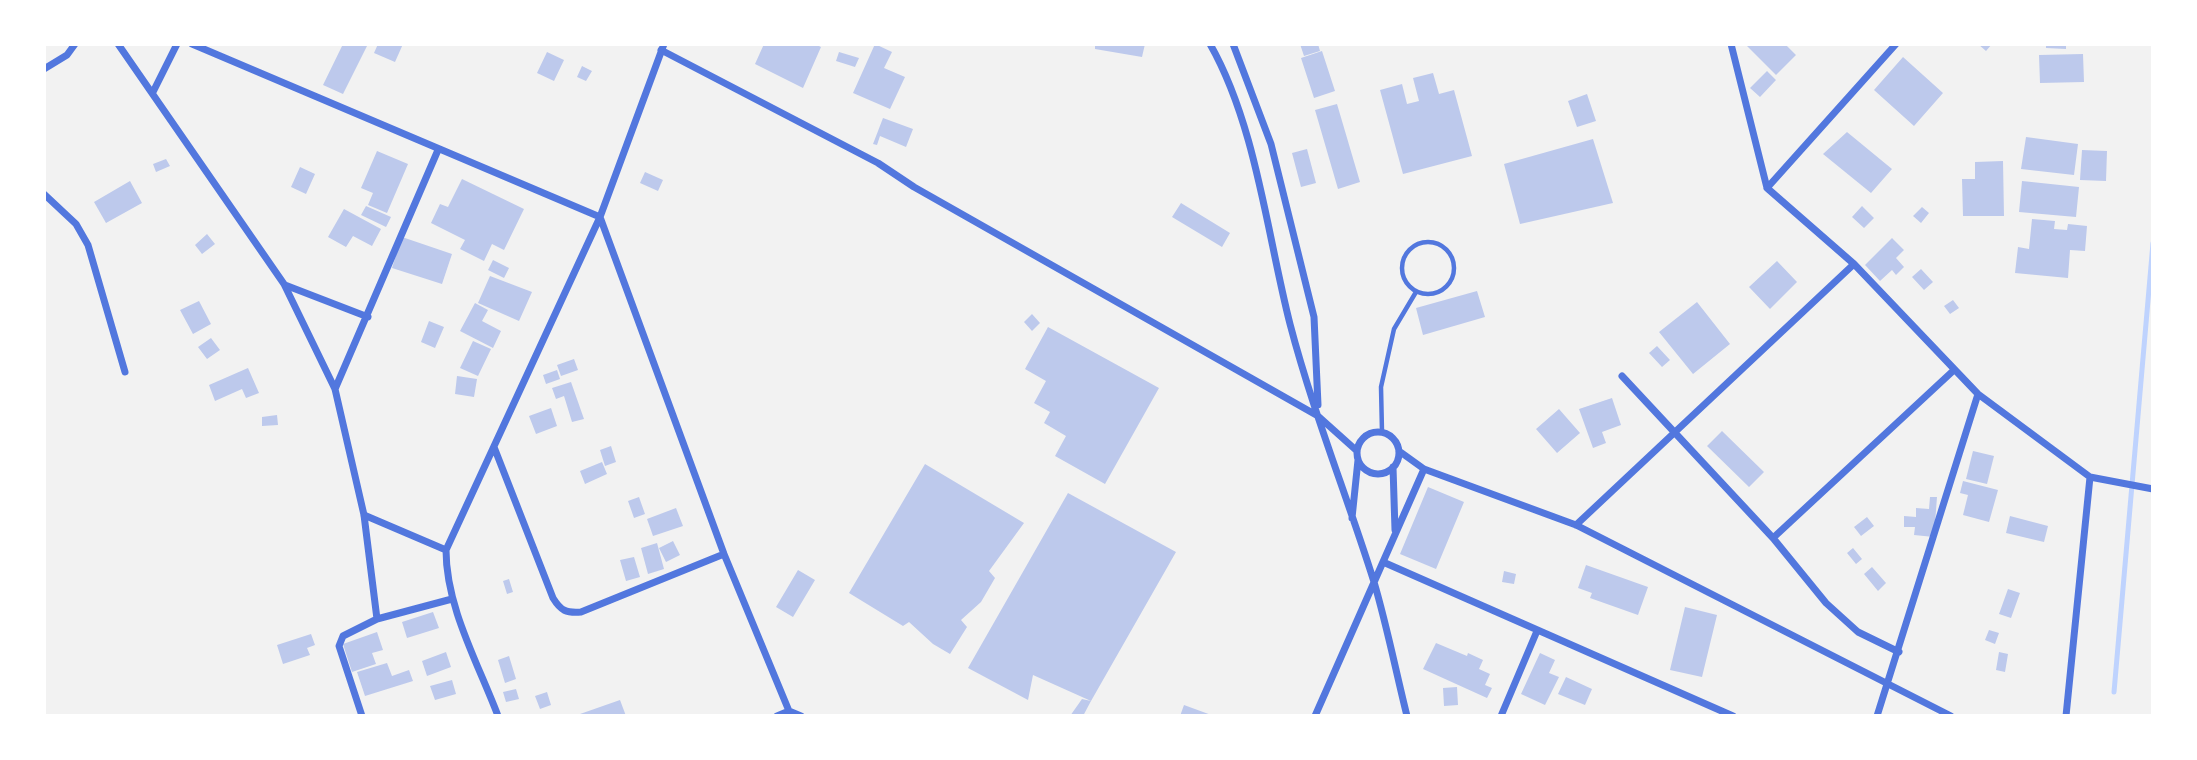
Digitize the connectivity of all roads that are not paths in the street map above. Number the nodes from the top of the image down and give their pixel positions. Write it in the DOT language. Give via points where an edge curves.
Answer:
graph roads {
  1 [pos="75,44"];
  2 [pos="118,44"];
  3 [pos="177,44"];
  4 [pos="192,44"];
  5 [pos="1210,44"];
  6 [pos="1233,44"];
  7 [pos="1731,44"];
  8 [pos="1896,44"];
  9 [pos="662,47"];
  10 [pos="44,68"];
  11 [pos="153,92"];
  12 [pos="438,150"];
  13 [pos="1767,188"];
  14 [pos="44,194"];
  15 [pos="600,217"];
  16 [pos="1854,264"];
  17 [pos="285,284"];
  18 [pos="1416,292"];
  19 [pos="368,317"];
  20 [pos="1954,369"];
  21 [pos="125,372"];
  22 [pos="1622,376"];
  23 [pos="335,389"];
  24 [pos="1978,394"];
  25 [pos="1318,416"];
  26 [pos="1382,432"];
  27 [pos="1674,433"];
  28 [pos="494,447"];
  29 [pos="1399,451"];
  30 [pos="1357,455"];
  31 [pos="1393,467"];
  32 [pos="1424,469"];
  33 [pos="2090,477"];
  34 [pos="2153,489"];
  35 [pos="364,515"];
  36 [pos="1352,522"];
  37 [pos="1576,525"];
  38 [pos="1395,534"];
  39 [pos="1773,538"];
  40 [pos="446,550"];
  41 [pos="724,554"];
  42 [pos="1383,562"];
  43 [pos="1374,583"];
  44 [pos="452,599"];
  45 [pos="377,619"];
  46 [pos="1537,631"];
  47 [pos="1899,652"];
  48 [pos="1889,684"];
  49 [pos="789,711"];
  50 [pos="362,716"];
  51 [pos="498,716"];
  52 [pos="777,716"];
  53 [pos="801,716"];
  54 [pos="1315,716"];
  55 [pos="1407,716"];
  56 [pos="1501,716"];
  57 [pos="1733,716"];
  58 [pos="1877,716"];
  59 [pos="1951,716"];
  60 [pos="2066,716"];
  1 -- 10 [label="street"];
  2 -- 11 [label="street"];
  3 -- 11 [label="street"];
  4 -- 12 [label="street"];
  5 -- 25 [label="street" via="1245,134 1291,326"];
  6 -- 25 [label="street" via="1270,144 1314,317"];
  7 -- 13 [label="street"];
  8 -- 13 [label="street"];
  9 -- 15 [label="street"];
  9 -- 25 [label="street" via="878,163"];
  11 -- 17 [label="street"];
  12 -- 15 [label="street"];
  12 -- 19 [label="street"];
  13 -- 16 [label="street"];
  14 -- 21 [label="street" via="76,224 88,245"];
  15 -- 28 [label="street"];
  15 -- 41 [label="street"];
  16 -- 20 [label="street"];
  16 -- 27 [label="street"];
  17 -- 19 [label="street"];
  17 -- 23 [label="street"];
  18 -- 18 [label="lane" via="1442,291 1451,280 1450,254 1440,245 1426,242 1413,246 1404,256 1401,270 1405,283"];
  18 -- 26 [label="lane" via="1394,329 1381,387"];
  19 -- 23 [label="street"];
  20 -- 24 [label="street"];
  20 -- 39 [label="street"];
  22 -- 27 [label="street"];
  23 -- 35 [label="street"];
  24 -- 33 [label="street"];
  24 -- 47 [label="street"];
  25 -- 30 [label="street"];
  25 -- 36 [label="street"];
  26 -- 29 [label="street"];
  26 -- 30 [label="street" via="1366,436"];
  27 -- 37 [label="street"];
  27 -- 39 [label="street"];
  28 -- 40 [label="street"];
  28 -- 41 [label="street" via="553,598 568,613 581,612"];
  29 -- 31 [label="street"];
  29 -- 32 [label="street"];
  30 -- 31 [label="street" via="1369,472"];
  30 -- 36 [label="street"];
  31 -- 38 [label="street"];
  32 -- 37 [label="street"];
  32 -- 38 [label="street"];
  33 -- 34 [label="street"];
  33 -- 60 [label="street"];
  35 -- 40 [label="street"];
  35 -- 45 [label="street"];
  36 -- 43 [label="street"];
  37 -- 48 [label="street"];
  38 -- 42 [label="street"];
  39 -- 47 [label="street" via="1826,603 1858,632"];
  40 -- 44 [label="street"];
  41 -- 49 [label="street"];
  42 -- 43 [label="street"];
  42 -- 46 [label="street"];
  43 -- 54 [label="street"];
  43 -- 55 [label="street"];
  44 -- 45 [label="street"];
  44 -- 51 [label="street"];
  45 -- 50 [label="street" via="343,636 339,646"];
  46 -- 56 [label="street"];
  46 -- 57 [label="street"];
  47 -- 48 [label="street"];
  48 -- 58 [label="street"];
  48 -- 59 [label="street"];
  49 -- 52 [label="street"];
  49 -- 53 [label="street"];
}
